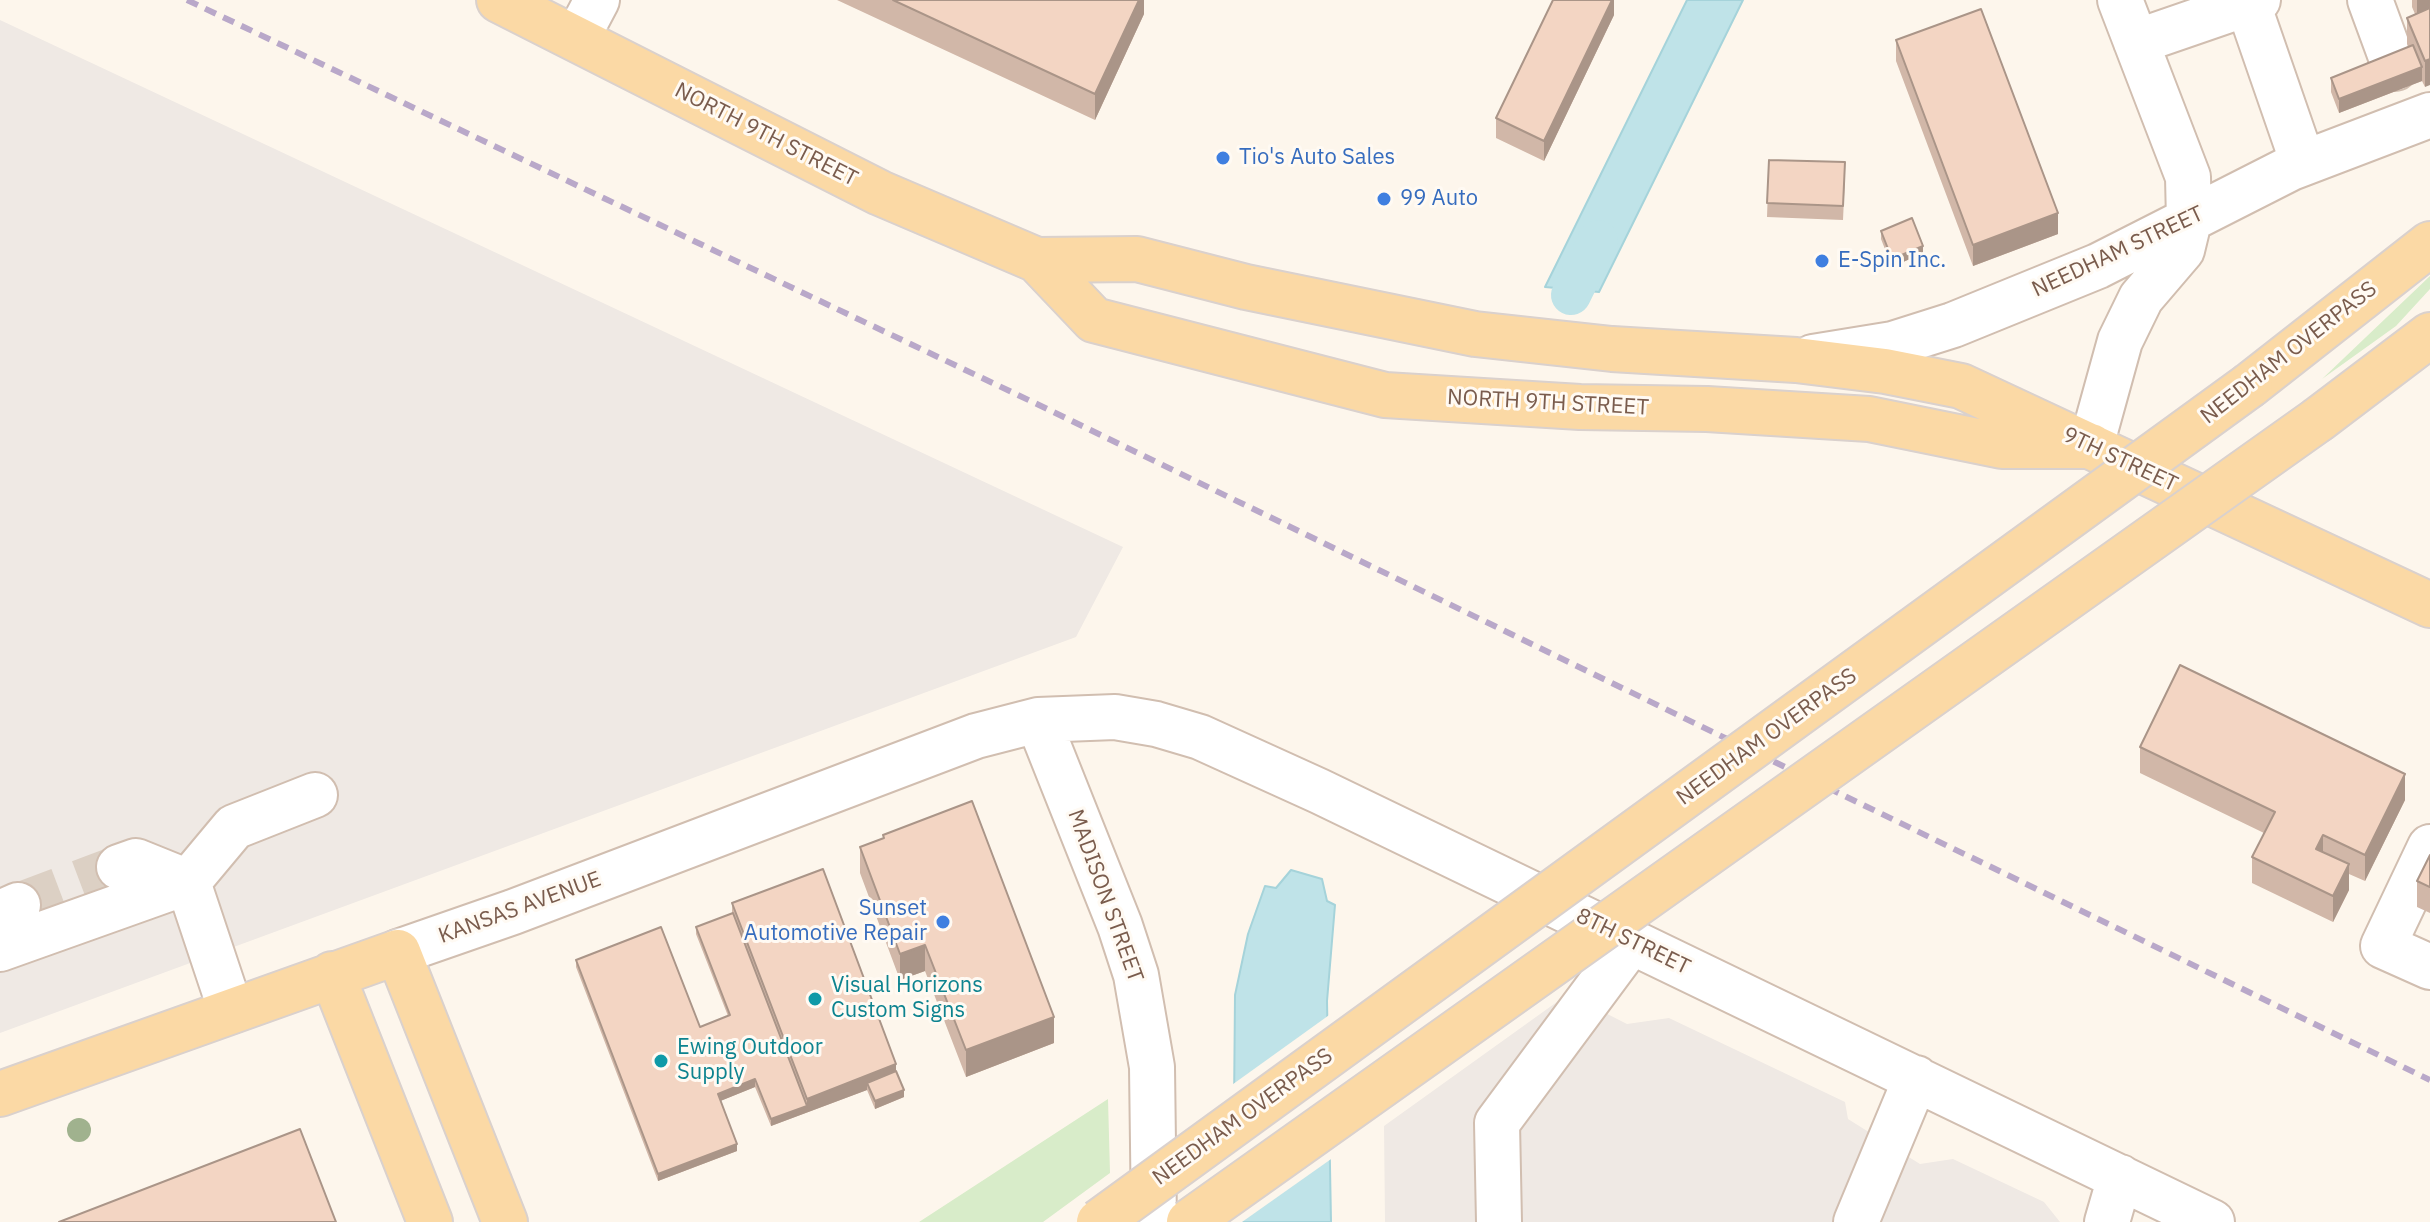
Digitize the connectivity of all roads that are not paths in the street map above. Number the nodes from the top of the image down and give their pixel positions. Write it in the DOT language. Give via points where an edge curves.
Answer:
graph roads {
  1 [pos="499,0"];
  2 [pos="597,0"];
  3 [pos="2120,0"];
  4 [pos="2370,0"];
  5 [pos="2253,2"];
  6 [pos="577,38"];
  7 [pos="2136,42"];
  8 [pos="2411,98"];
  9 [pos="2303,163"];
  10 [pos="2189,221"];
  11 [pos="2430,244"];
  12 [pos="1037,260"];
  13 [pos="2430,335"];
  14 [pos="1796,360"];
  15 [pos="2091,446"];
  16 [pos="2428,598"];
  17 [pos="1038,720"];
  18 [pos="315,795"];
  19 [pos="2430,847"];
  20 [pos="119,867"];
  21 [pos="188,882"];
  22 [pos="1632,941"];
  23 [pos="0,949"];
  24 [pos="398,952"];
  25 [pos="2430,967"];
  26 [pos="332,974"];
  27 [pos="231,1011"];
  28 [pos="1916,1078"];
  29 [pos="0,1094"];
  30 [pos="2120,1177"];
  31 [pos="430,1222"];
  32 [pos="505,1222"];
  33 [pos="1099,1222"];
  34 [pos="1154,1222"];
  35 [pos="1189,1222"];
  36 [pos="1499,1222"];
  37 [pos="1856,1222"];
  38 [pos="2107,1222"];
  39 [pos="2212,1222"];
  1 -- 6 [label="main road, NORTH 9TH STREET"];
  2 -- 6 [label="street"];
  3 -- 7 [label="street"];
  4 -- 8 [label="street"];
  5 -- 7 [label="street"];
  5 -- 9 [label="street"];
  6 -- 12 [label="main road, NORTH 9TH STREET" via="880,193"];
  7 -- 10 [label="street" via="2188,177"];
  8 -- 9 [label="street, NEEDHAM STREET"];
  9 -- 10 [label="street, NEEDHAM STREET"];
  10 -- 14 [label="street, NEEDHAM STREET" via="2098,266 1933,333"];
  10 -- 15 [label="street" via="2182,250 2141,298 2120,341"];
  11 -- 33 [label="main road, NEEDHAM OVERPASS, bridge" via="2250,385"];
  12 -- 14 [label="main road, NORTH 9TH STREET" via="1137,259 1475,334"];
  12 -- 15 [label="main road, NORTH 9TH STREET" via="1094,320 1385,395 1869,419 2002,446"];
  13 -- 35 [label="main road, bridge"];
  14 -- 15 [label="main road, 9TH STREET" via="1961,386"];
  15 -- 16 [label="main road, 9TH STREET"];
  17 -- 22 [label="street, 8TH STREET" via="1115,717 1200,737"];
  17 -- 24 [label="street, KANSAS AVENUE" via="976,736"];
  17 -- 34 [label="street, MADISON STREET" via="1136,975 1152,1067"];
  18 -- 21 [label="street" via="234,827"];
  19 -- 25 [label="street" via="2383,946"];
  20 -- 21 [label="street" via="136,861"];
  21 -- 23 [label="street"];
  21 -- 27 [label="street"];
  22 -- 28 [label="street, 8TH STREET"];
  22 -- 36 [label="street" via="1497,1123"];
  24 -- 26 [label="main road, KANSAS AVENUE"];
  24 -- 32 [label="main road"];
  26 -- 27 [label="main road, KANSAS AVENUE"];
  26 -- 31 [label="main road"];
  27 -- 29 [label="main road, KANSAS AVENUE"];
  28 -- 30 [label="street, 8TH STREET"];
  28 -- 37 [label="street"];
  30 -- 38 [label="street"];
  30 -- 39 [label="street, 8TH STREET"];
}
